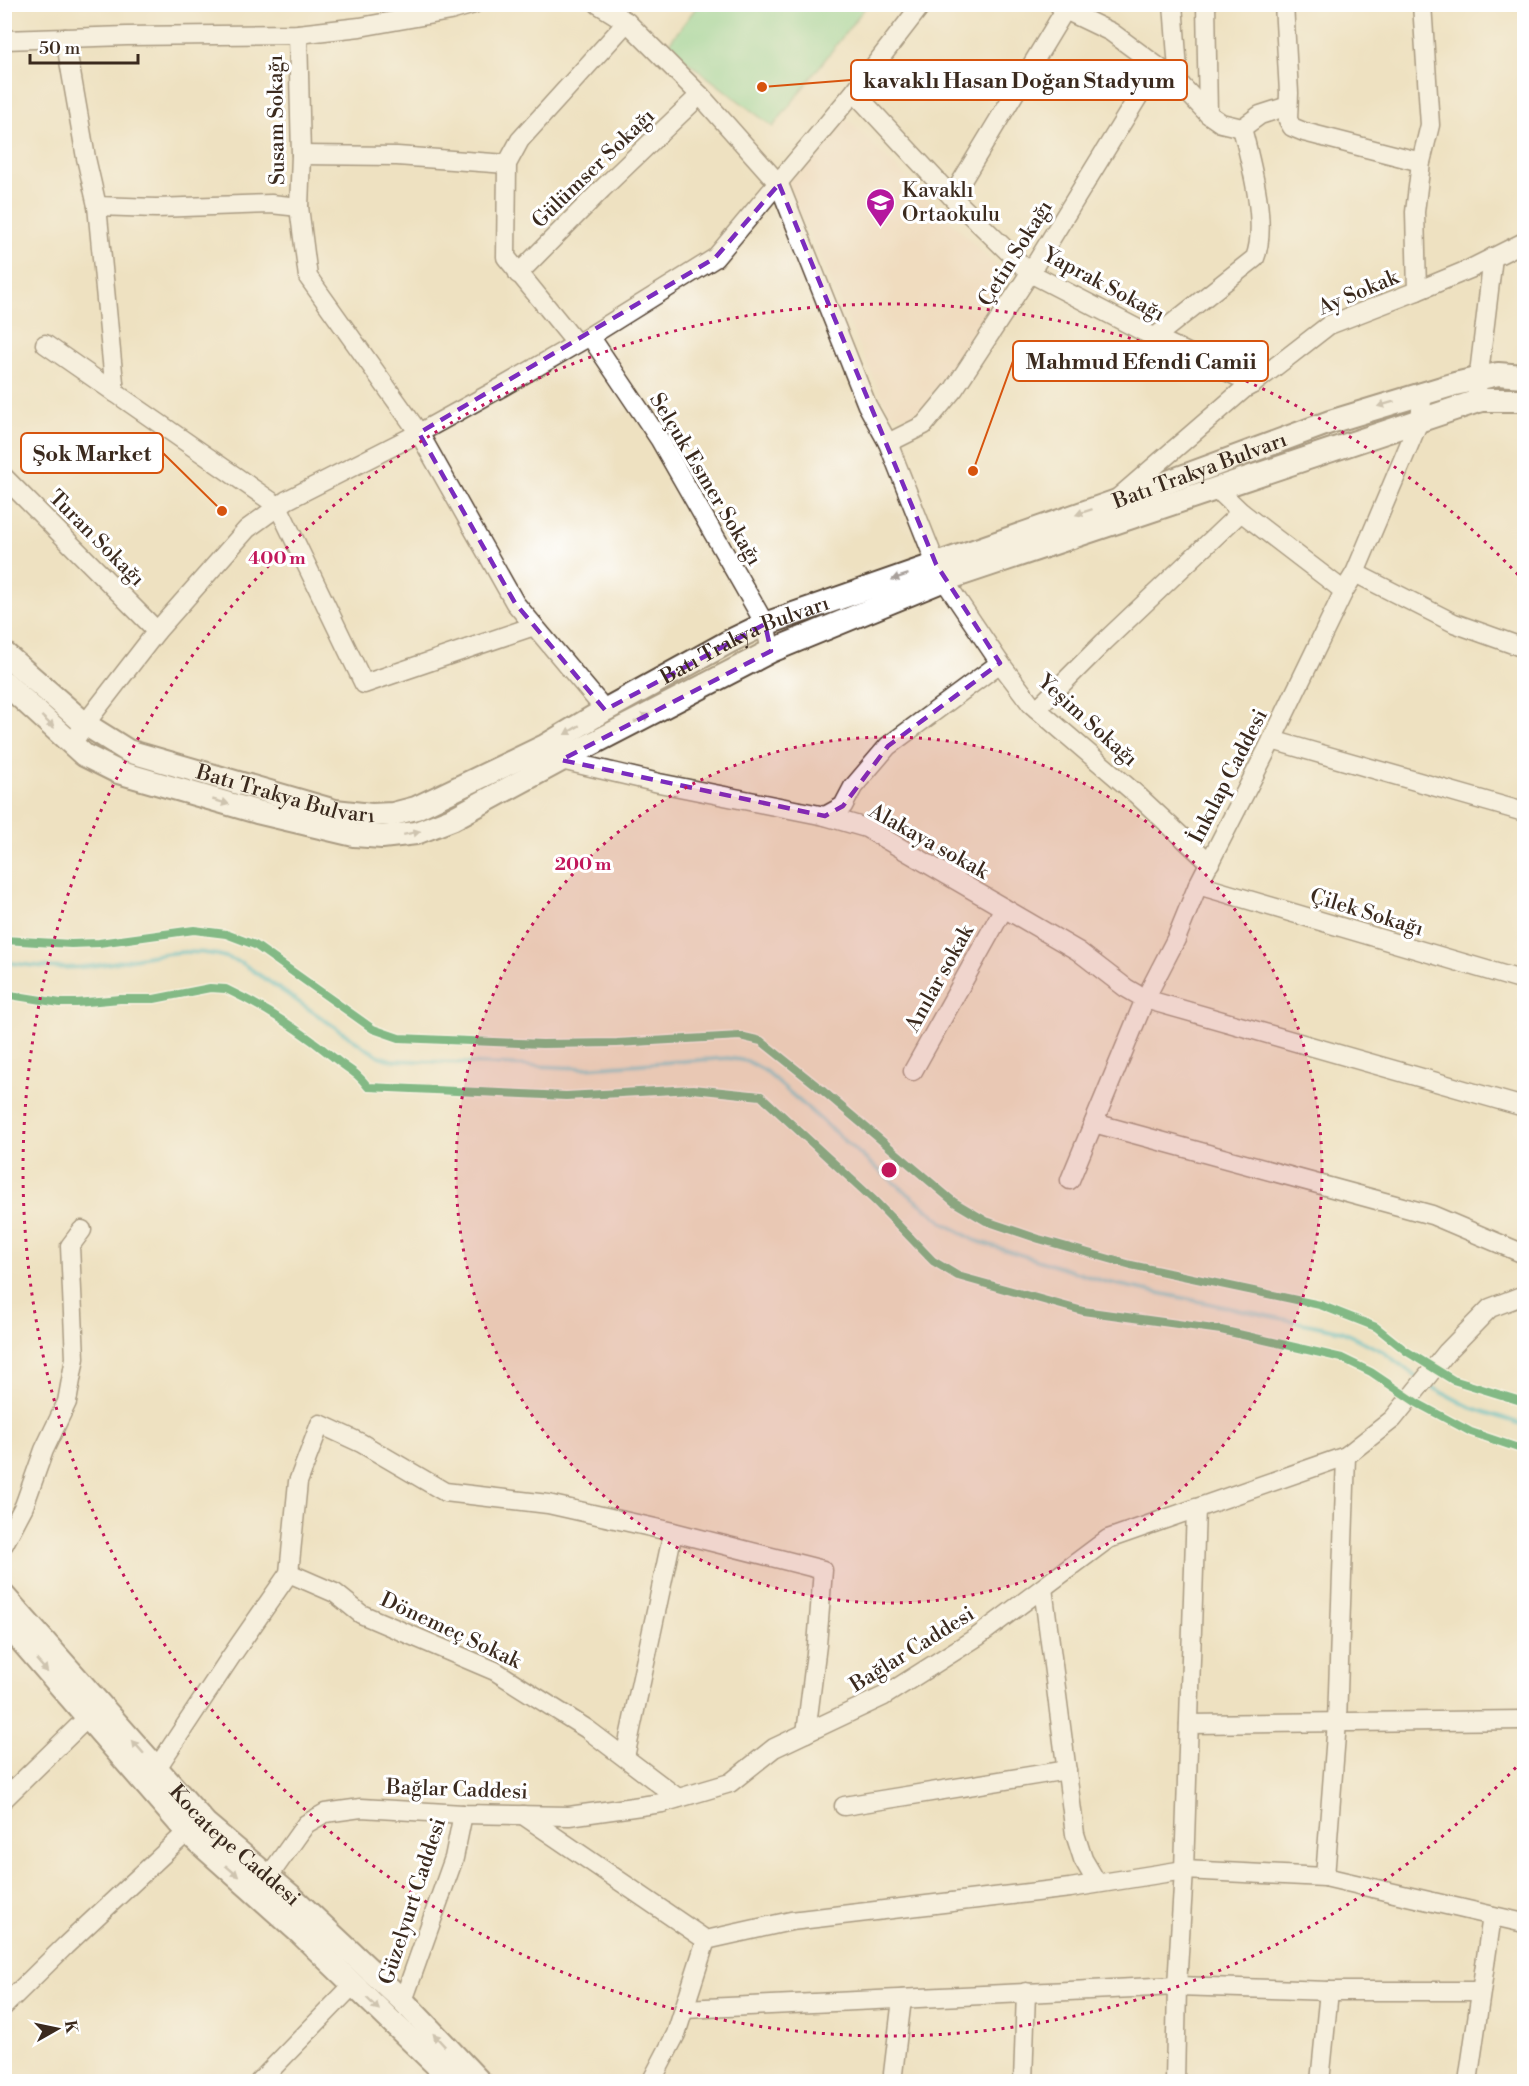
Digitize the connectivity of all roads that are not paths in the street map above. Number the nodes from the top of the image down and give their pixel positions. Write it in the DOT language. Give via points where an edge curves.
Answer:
graph roads {
  1 [pos="474,4"];
  2 [pos="598,4"];
  3 [pos="922,4"];
  4 [pos="1173,4"];
  5 [pos="1206,4"];
  6 [pos="1284,4"];
  7 [pos="1422,4"];
  8 [pos="1062,7"];
  9 [pos="627,22"];
  10 [pos="298,34"];
  11 [pos="64,38"];
  12 [pos="4,40"];
  13 [pos="1157,66"];
  14 [pos="1179,83"];
  15 [pos="854,92"];
  16 [pos="700,95"];
  17 [pos="1288,105"];
  18 [pos="1208,114"];
  19 [pos="1242,128"];
  20 [pos="301,155"];
  21 [pos="1421,162"];
  22 [pos="507,164"];
  23 [pos="778,184"];
  24 [pos="952,197"];
  25 [pos="97,206"];
  26 [pos="299,207"];
  27 [pos="1524,242"];
  28 [pos="1493,257"];
  29 [pos="1030,273"];
  30 [pos="518,274"];
  31 [pos="1417,291"];
  32 [pos="1155,337"];
  33 [pos="583,340"];
  34 [pos="45,344"];
  35 [pos="1524,376"];
  36 [pos="1478,379"];
  37 [pos="1253,384"];
  38 [pos="1423,392"];
  39 [pos="115,393"];
  40 [pos="1524,400"];
  41 [pos="1475,402"];
  42 [pos="1420,419"];
  43 [pos="419,433"];
  44 [pos="888,443"];
  45 [pos="4,477"];
  46 [pos="1216,488"];
  47 [pos="1114,502"];
  48 [pos="278,506"];
  49 [pos="1241,512"];
  50 [pos="940,572"];
  51 [pos="1355,573"];
  52 [pos="1344,591"];
  53 [pos="765,624"];
  54 [pos="534,626"];
  55 [pos="157,631"];
  56 [pos="1524,648"];
  57 [pos="771,651"];
  58 [pos="4,653"];
  59 [pos="1000,663"];
  60 [pos="4,682"];
  61 [pos="1037,709"];
  62 [pos="605,710"];
  63 [pos="85,724"];
  64 [pos="1272,740"];
  65 [pos="72,744"];
  66 [pos="561,760"];
  67 [pos="1524,812"];
  68 [pos="825,816"];
  69 [pos="1210,863"];
  70 [pos="1198,885"];
  71 [pos="1004,908"];
  72 [pos="1524,981"];
  73 [pos="1145,999"];
  74 [pos="913,1071"];
  75 [pos="1524,1107"];
  76 [pos="1094,1123"];
  77 [pos="1070,1180"];
  78 [pos="82,1230"];
  79 [pos="1524,1254"];
  80 [pos="1524,1295"];
  81 [pos="1346,1456"];
  82 [pos="1196,1508"];
  83 [pos="673,1532"];
  84 [pos="4,1544"];
  85 [pos="289,1573"];
  86 [pos="1042,1588"];
  87 [pos="4,1596"];
  88 [pos="4,1622"];
  89 [pos="87,1718"];
  90 [pos="1524,1719"];
  91 [pos="1337,1722"];
  92 [pos="1189,1724"];
  93 [pos="806,1733"];
  94 [pos="625,1757"];
  95 [pos="157,1768"];
  96 [pos="1067,1770"];
  97 [pos="678,1798"];
  98 [pos="4,1799"];
  99 [pos="844,1806"];
  100 [pos="463,1814"];
  101 [pos="523,1815"];
  102 [pos="187,1832"];
  103 [pos="1184,1870"];
  104 [pos="1325,1877"];
  105 [pos="1097,1883"];
  106 [pos="263,1885"];
  107 [pos="1492,1916"];
  108 [pos="1524,1923"];
  109 [pos="706,1940"];
  110 [pos="353,1984"];
  111 [pos="1177,1986"];
  112 [pos="1329,1991"];
  113 [pos="1481,1991"];
  114 [pos="1026,1992"];
  115 [pos="902,1999"];
  116 [pos="403,2001"];
  117 [pos="4,2006"];
  118 [pos="684,2009"];
  119 [pos="259,2082"];
  120 [pos="454,2082"];
  121 [pos="480,2082"];
  122 [pos="651,2082"];
  123 [pos="892,2082"];
  124 [pos="1023,2082"];
  125 [pos="1174,2082"];
  126 [pos="1320,2082"];
  127 [pos="1468,2082"];
  1 -- 10 [label="street" via="360,27"];
  2 -- 9 [label="street, Yeşim Sokağı"];
  3 -- 15 [label="street"];
  4 -- 14 [label="street"];
  5 -- 18 [label="street"];
  6 -- 17 [label="street"];
  7 -- 21 [label="street" via="1430,125"];
  8 -- 13 [label="street" via="1111,32"];
  8 -- 24 [label="street"];
  9 -- 16 [label="street, Yeşim Sokağı"];
  9 -- 22 [label="street" via="520,140"];
  10 -- 11 [label="street"];
  10 -- 20 [label="street, Susam Sokağı"];
  11 -- 12 [label="street"];
  11 -- 25 [label="street"];
  13 -- 14 [label="street"];
  13 -- 29 [label="street, Çetin Sokağı"];
  14 -- 18 [label="street"];
  15 -- 23 [label="street"];
  15 -- 24 [label="street, Yaprak Sokağı"];
  16 -- 23 [label="street, Yeşim Sokağı"];
  16 -- 30 [label="street, Gülümser Sokağı"];
  17 -- 19 [label="street" via="1260,115"];
  17 -- 21 [label="street" via="1292,127"];
  18 -- 19 [label="street" via="1221,123"];
  19 -- 32 [label="street" via="1252,168 1260,247 1255,258"];
  20 -- 22 [label="street" via="397,156"];
  20 -- 26 [label="street, Susam Sokağı"];
  21 -- 31 [label="street" via="1415,212"];
  22 -- 30 [label="street, Selçuk Esmer Sokağı" via="506,257"];
  23 -- 33 [label="street" via="715,258"];
  23 -- 44 [label="street, Yeşim Sokağı" via="867,405"];
  24 -- 29 [label="street, Yaprak Sokağı"];
  25 -- 26 [label="street"];
  25 -- 39 [label="street"];
  26 -- 43 [label="street, Susam Sokağı" via="308,277"];
  27 -- 28 [label="street, Ay Sokak"];
  28 -- 31 [label="street, Ay Sokak"];
  28 -- 36 [label="street"];
  29 -- 32 [label="street, Yaprak Sokağı"];
  29 -- 44 [label="street, Çetin Sokağı" via="932,416 924,425"];
  30 -- 33 [label="street, Selçuk Esmer Sokağı"];
  31 -- 37 [label="street, Ay Sokak" via="1329,325"];
  32 -- 37 [label="street, Yaprak Sokağı"];
  33 -- 43 [label="street"];
  33 -- 53 [label="street, Selçuk Esmer Sokağı" via="660,440"];
  34 -- 39 [label="street"];
  35 -- 36 [label="main road, Batı Trakya Bulvarı" via="1498,374"];
  36 -- 38 [label="main road, Batı Trakya Bulvarı"];
  36 -- 41 [label="street"];
  37 -- 47 [label="street, Ay Sokak"];
  38 -- 42 [label="street, İnkılap Caddesi"];
  38 -- 47 [label="main road, Batı Trakya Bulvarı, one-way"];
  39 -- 48 [label="street"];
  40 -- 41 [label="main road, Batı Trakya Bulvarı"];
  41 -- 42 [label="main road, Batı Trakya Bulvarı"];
  42 -- 46 [label="main road, Batı Trakya Bulvarı"];
  42 -- 51 [label="street, İnkılap Caddesi"];
  43 -- 48 [label="street"];
  43 -- 54 [label="street, Susam Sokağı" via="515,603"];
  44 -- 50 [label="street, Yeşim Sokağı"];
  45 -- 55 [label="street, Turan Sokağı"];
  46 -- 49 [label="street"];
  46 -- 50 [label="main road, Batı Trakya Bulvarı"];
  47 -- 50 [label="main road, Batı Trakya Bulvarı, one-way"];
  48 -- 54 [label="street" via="364,684"];
  48 -- 55 [label="street" via="247,529"];
  49 -- 52 [label="street"];
  49 -- 61 [label="street"];
  50 -- 53 [label="main road, Batı Trakya Bulvarı, one-way"];
  50 -- 57 [label="main road, Batı Trakya Bulvarı"];
  50 -- 59 [label="street, Yeşim Sokağı"];
  51 -- 52 [label="street, İnkılap Caddesi"];
  51 -- 56 [label="street" via="1454,623"];
  52 -- 64 [label="street, İnkılap Caddesi"];
  53 -- 57 [label="street, Selçuk Esmer Sokağı"];
  53 -- 62 [label="main road, Batı Trakya Bulvarı"];
  54 -- 62 [label="street, Susam Sokağı"];
  55 -- 63 [label="street"];
  66 -- 57 [label="main road, Batı Trakya Bulvarı, one-way"];
  58 -- 63 [label="main road, Batı Trakya Bulvarı"];
  59 -- 61 [label="street, Yeşim Sokağı"];
  59 -- 68 [label="street" via="888,746 853,787 843,806"];
  60 -- 65 [label="main road, Batı Trakya Bulvarı, one-way"];
  61 -- 69 [label="street, Yeşim Sokağı"];
  62 -- 63 [label="main road, Batı Trakya Bulvarı, one-way" via="545,746 416,808 371,815 335,811 128,751"];
  63 -- 65 [label="street"];
  64 -- 67 [label="street"];
  64 -- 69 [label="street, İnkılap Caddesi"];
  65 -- 66 [label="main road, Batı Trakya Bulvarı, one-way" via="84,755 118,772 257,812 354,835 382,837 416,833 452,819"];
  66 -- 68 [label="street, Alakaya sokak"];
  68 -- 71 [label="street, Alakaya sokak" via="867,828"];
  69 -- 70 [label="street, İnkılap Caddesi"];
  70 -- 72 [label="street, Çilek Sokağı"];
  70 -- 73 [label="street, İnkılap Caddesi"];
  71 -- 73 [label="street, Alakaya sokak" via="1078,951"];
  71 -- 74 [label="street, Anılar sokak"];
  73 -- 75 [label="street, Alakaya sokak"];
  73 -- 76 [label="street, İnkılap Caddesi"];
  76 -- 77 [label="street, İnkılap Caddesi"];
  76 -- 79 [label="street" via="1432,1215"];
  78 -- 84 [label="street" via="70,1246 75,1359 67,1402"];
  80 -- 81 [label="street, Bağlar Caddesi" via="1490,1308 1447,1352 1393,1419"];
  81 -- 82 [label="street, Bağlar Caddesi"];
  81 -- 91 [label="street"];
  82 -- 86 [label="street, Bağlar Caddesi" via="1108,1539"];
  82 -- 92 [label="street"];
  83 -- 85 [label="street" via="548,1504 445,1492 320,1424 298,1482"];
  83 -- 93 [label="street" via="823,1570"];
  83 -- 94 [label="street"];
  85 -- 94 [label="street, Dönemeç Sokak" via="335,1593 361,1614 495,1671"];
  85 -- 95 [label="street"];
  86 -- 93 [label="street, Bağlar Caddesi" via="977,1637 884,1696"];
  86 -- 96 [label="street"];
  95 -- 87 [label="main road, Kocatepe Caddesi, one-way"];
  88 -- 89 [label="main road, Kocatepe Caddesi, one-way"];
  89 -- 98 [label="street"];
  89 -- 102 [label="main road, Kocatepe Caddesi"];
  90 -- 91 [label="street"];
  91 -- 92 [label="street"];
  91 -- 104 [label="street"];
  92 -- 103 [label="street"];
  93 -- 97 [label="street, Bağlar Caddesi" via="774,1748 730,1783"];
  94 -- 97 [label="street, Dönemeç Sokak"];
  95 -- 106 [label="main road, Kocatepe Caddesi"];
  96 -- 99 [label="street"];
  96 -- 105 [label="street" via="1075,1834"];
  97 -- 101 [label="street, Bağlar Caddesi" via="569,1816"];
  100 -- 101 [label="street, Bağlar Caddesi"];
  100 -- 106 [label="street, Bağlar Caddesi" via="361,1808 325,1813 306,1824"];
  100 -- 116 [label="street, Güzelyurt Caddesi" via="454,1858"];
  101 -- 109 [label="street"];
  102 -- 106 [label="main road, Kocatepe Caddesi, one-way"];
  102 -- 117 [label="street"];
  103 -- 104 [label="street"];
  103 -- 105 [label="street"];
  103 -- 111 [label="street"];
  104 -- 107 [label="street"];
  105 -- 109 [label="street" via="791,1921"];
  106 -- 110 [label="main road, Kocatepe Caddesi"];
  106 -- 116 [label="main road, Kocatepe Caddesi"];
  107 -- 108 [label="street"];
  107 -- 113 [label="street"];
  109 -- 118 [label="street"];
  110 -- 119 [label="street"];
  110 -- 120 [label="main road, Kocatepe Caddesi, one-way"];
  111 -- 112 [label="street"];
  111 -- 114 [label="street"];
  111 -- 125 [label="street"];
  112 -- 113 [label="street"];
  112 -- 126 [label="street"];
  113 -- 127 [label="street"];
  114 -- 115 [label="street"];
  114 -- 124 [label="street"];
  115 -- 118 [label="street"];
  115 -- 123 [label="street"];
  121 -- 116 [label="main road, Kocatepe Caddesi, one-way"];
  118 -- 122 [label="street" via="676,2034"];
}
